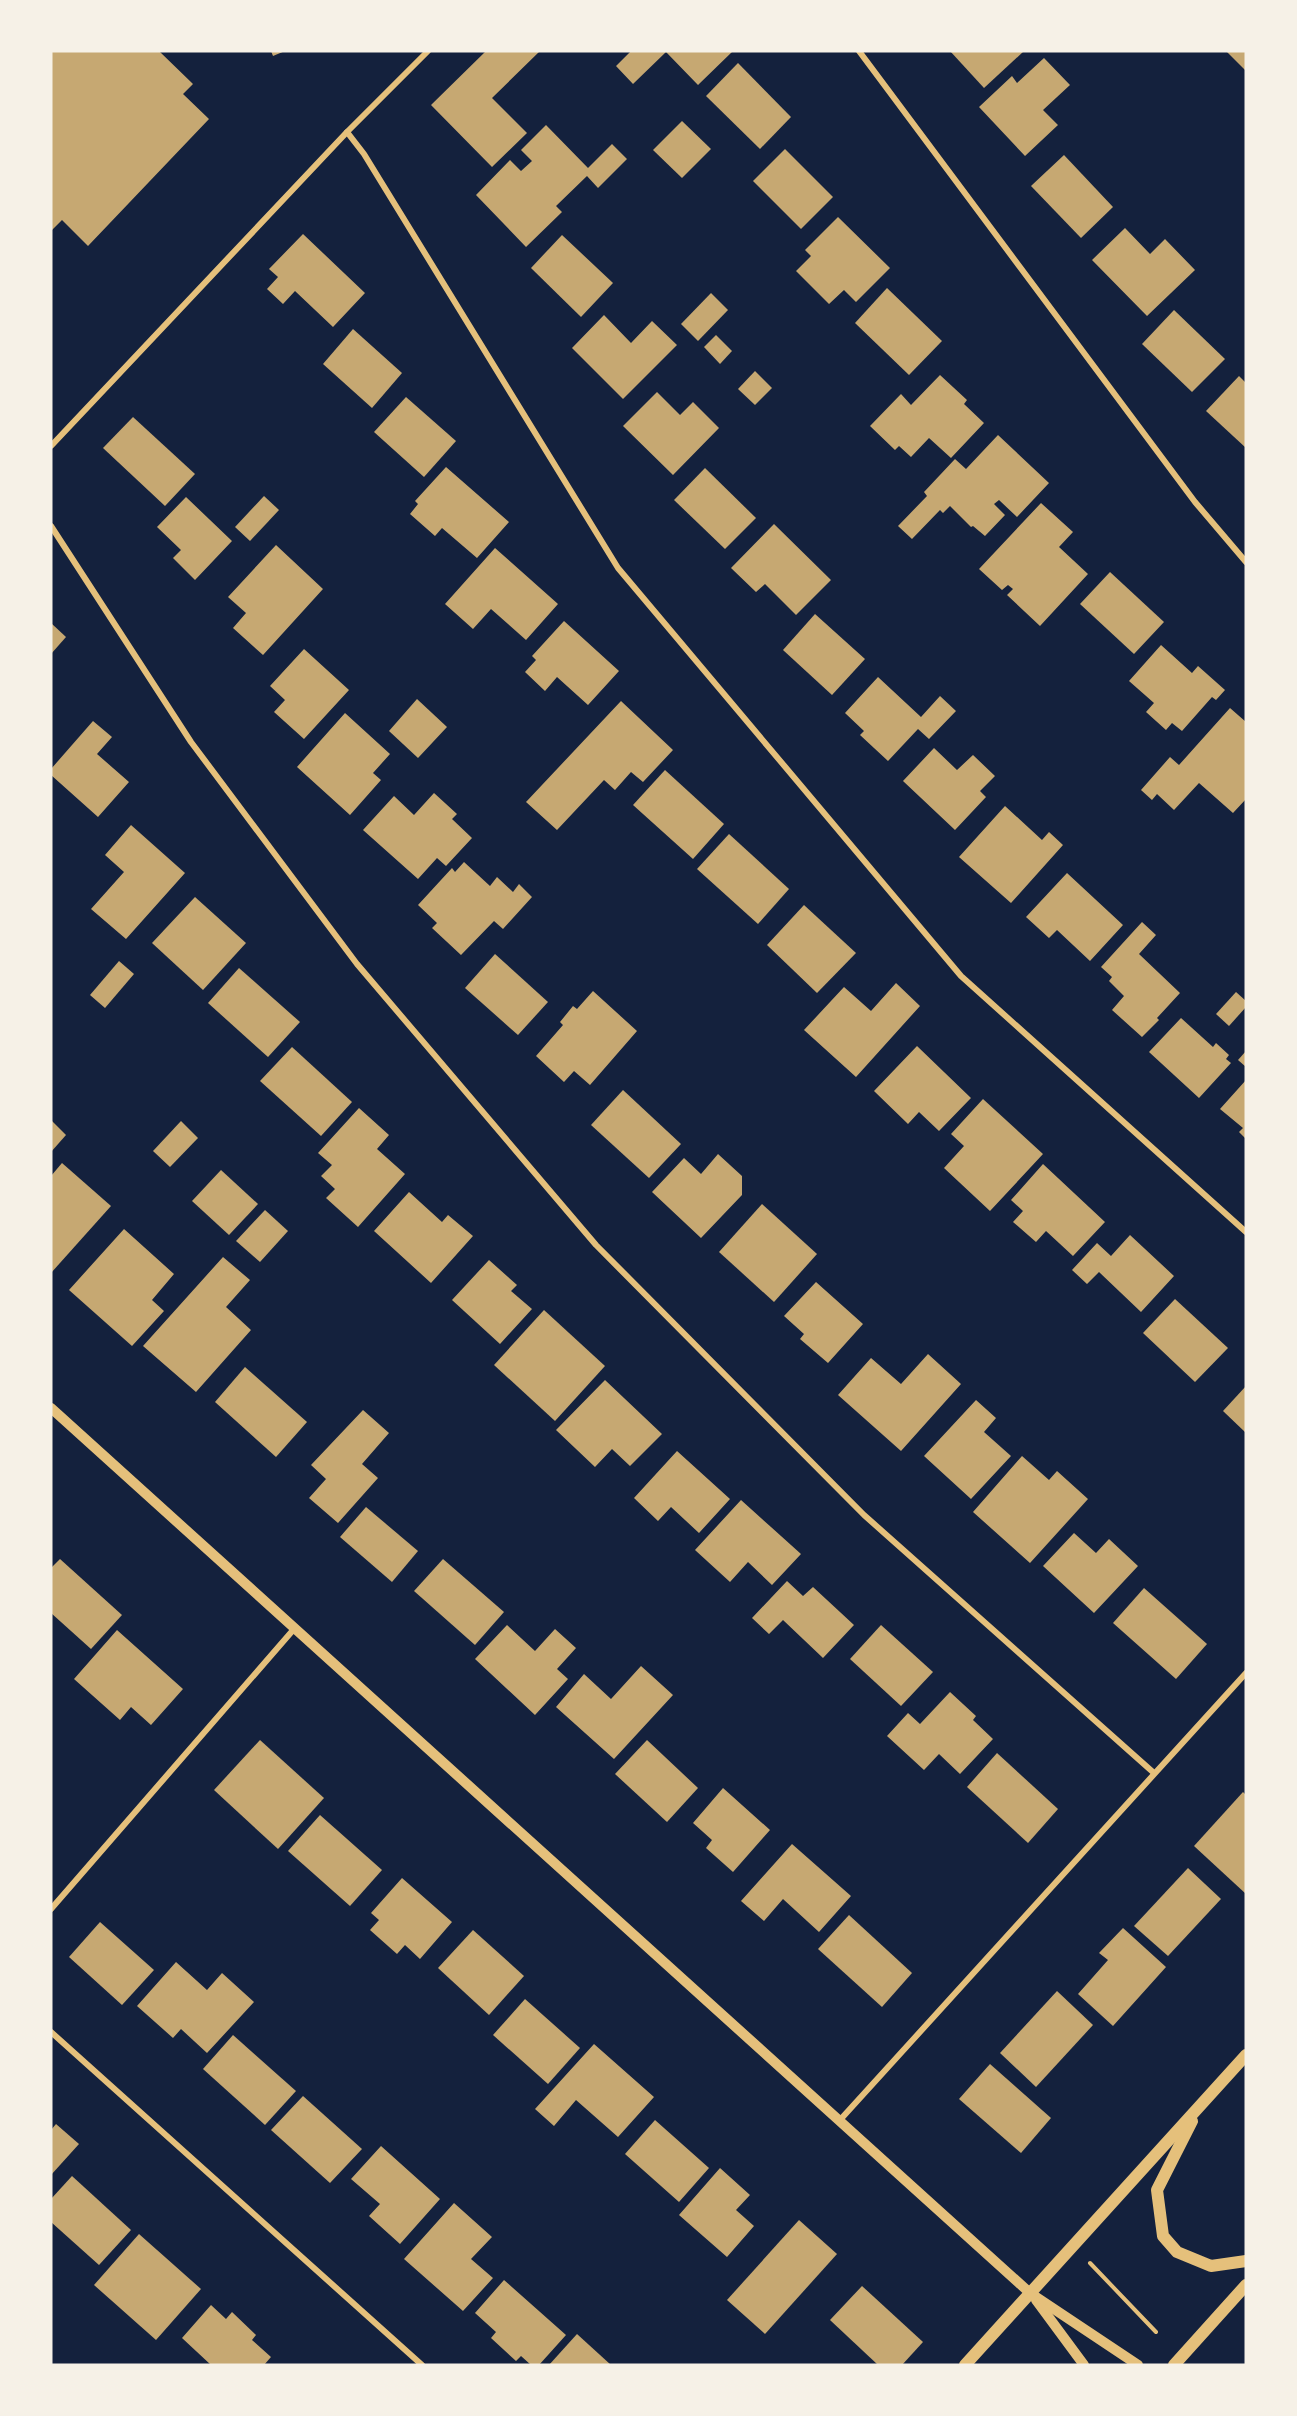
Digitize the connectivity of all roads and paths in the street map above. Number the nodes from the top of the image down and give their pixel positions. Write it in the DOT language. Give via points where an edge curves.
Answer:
graph roads {
  1 [pos="428,51"];
  2 [pos="859,51"];
  3 [pos="347,132"];
  4 [pos="51,446"];
  5 [pos="51,526"];
  6 [pos="1246,562"];
  7 [pos="1246,1232"];
  8 [pos="51,1408"];
  9 [pos="294,1629"];
  10 [pos="1246,1673"];
  11 [pos="1154,1773"];
  12 [pos="51,1909"];
  13 [pos="51,2032"];
  14 [pos="1246,2055"];
  15 [pos="1199,2106"];
  16 [pos="840,2120"];
  17 [pos="1246,2261"];
  18 [pos="1089,2263"];
  19 [pos="1246,2285"];
  20 [pos="1030,2293"];
  21 [pos="1156,2332"];
  22 [pos="423,2365"];
  23 [pos="965,2365"];
  24 [pos="1084,2365"];
  25 [pos="1138,2365"];
  26 [pos="1174,2365"];
  1 -- 3 [label="street"];
  2 -- 6 [label="street" via="1195,502"];
  3 -- 4 [label="street"];
  3 -- 7 [label="street" via="618,568 961,976"];
  5 -- 11 [label="street" via="191,742 357,964 596,1245 864,1515"];
  8 -- 9 [label="street"];
  9 -- 12 [label="street"];
  9 -- 16 [label="street"];
  10 -- 11 [label="street"];
  11 -- 16 [label="street"];
  13 -- 22 [label="street"];
  14 -- 15 [label="main road"];
  15 -- 17 [label="main road" via="1157,2190 1163,2236 1177,2252 1211,2266"];
  15 -- 20 [label="main road"];
  16 -- 20 [label="street"];
  18 -- 21 [label="path"];
  19 -- 26 [label="main road"];
  20 -- 23 [label="main road"];
  20 -- 24 [label="street"];
  20 -- 25 [label="street"];
}
